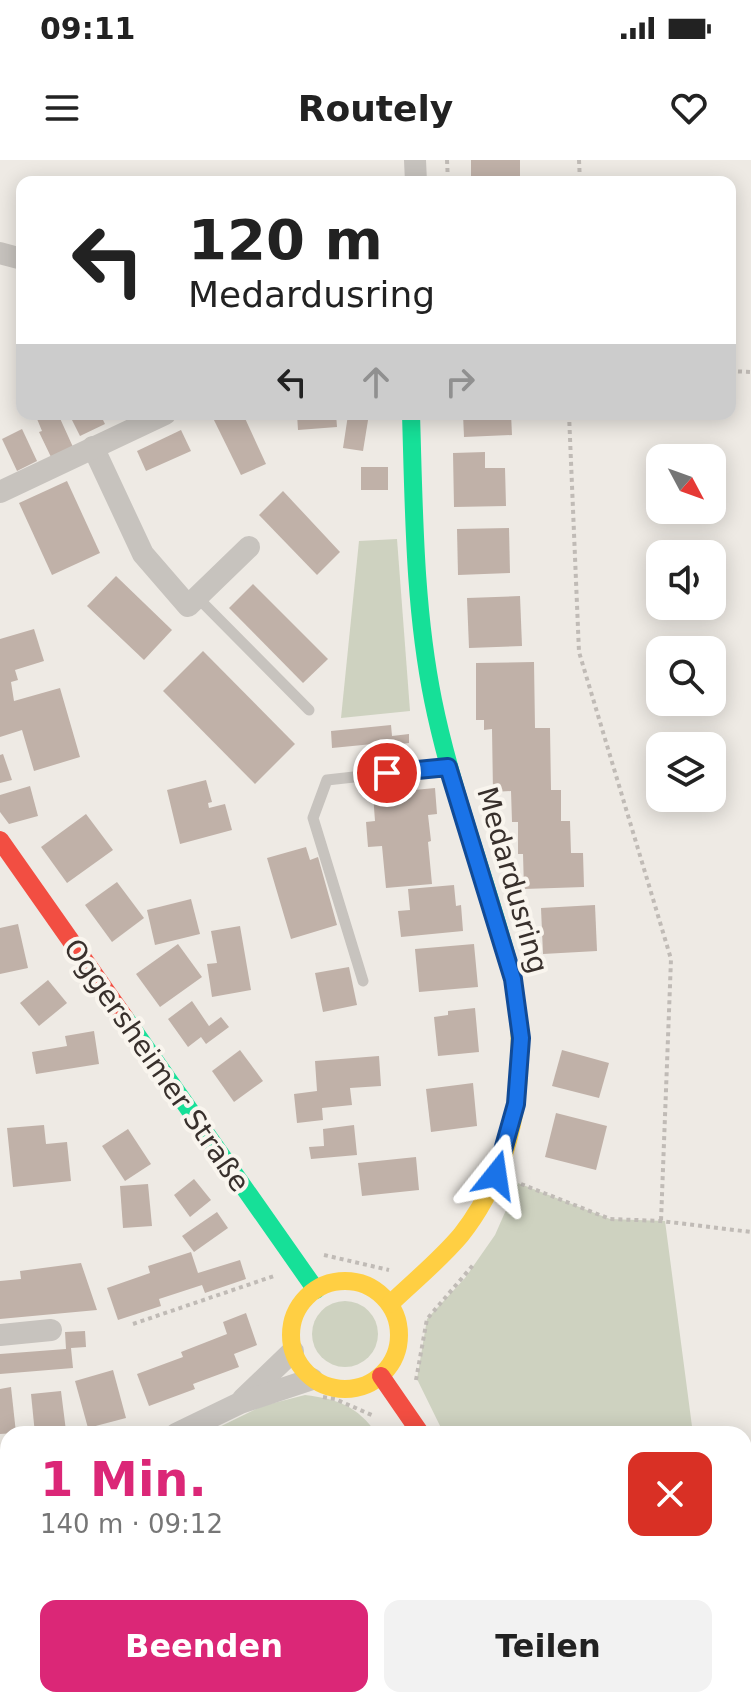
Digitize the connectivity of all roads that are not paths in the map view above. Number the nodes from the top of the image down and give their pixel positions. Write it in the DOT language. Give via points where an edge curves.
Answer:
graph roads {
  1 [pos="152,420"];
  2 [pos="411,420"];
  3 [pos="93,447"];
  4 [pos="0,492"];
  5 [pos="249,547"];
  6 [pos="197,597"];
  7 [pos="309,710"];
  8 [pos="448,767"];
  9 [pos="0,840"];
  10 [pos="363,981"];
  11 [pos="316,1290"];
  12 [pos="390,1304"];
  13 [pos="51,1330"];
  14 [pos="0,1335"];
  15 [pos="293,1351"];
  16 [pos="381,1376"];
  17 [pos="312,1379"];
  18 [pos="240,1403"];
  19 [pos="193,1426"];
  20 [pos="416,1426"];
  1 -- 3 [label="street"];
  2 -- 8 [label="street, Medardusring" via="415,552 426,663"];
  3 -- 4 [label="street"];
  3 -- 6 [label="street" via="143,554 188,606"];
  5 -- 6 [label="street"];
  6 -- 7 [label="lane"];
  8 -- 10 [label="lane, Medardusring" via="327,780 313,818"];
  8 -- 12 [label="street, Medardusring" via="513,979 521,1038 516,1104 496,1175 469,1223"];
  9 -- 11 [label="street, Oggersheimer Straße"];
  11 -- 12 [label="street" via="346,1281 362,1284"];
  11 -- 15 [label="street" via="294,1316"];
  12 -- 16 [label="street" via="398,1348"];
  13 -- 14 [label="street"];
  15 -- 17 [label="street"];
  15 -- 18 [label="street"];
  16 -- 17 [label="street" via="347,1390"];
  16 -- 20 [label="street"];
  17 -- 18 [label="street"];
  18 -- 19 [label="street"];
}
